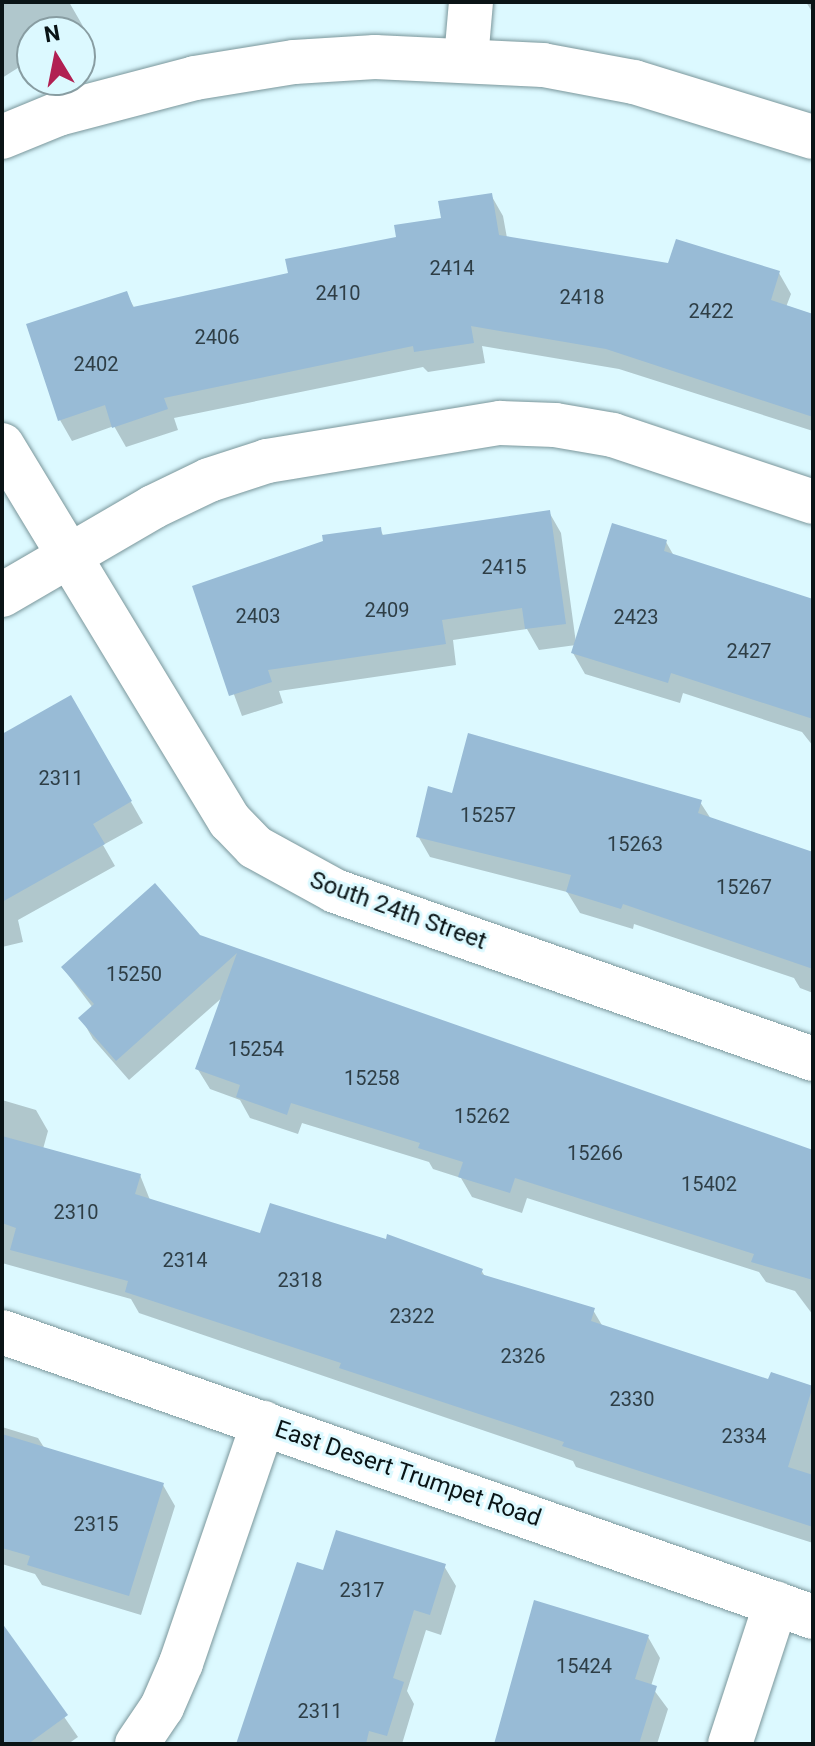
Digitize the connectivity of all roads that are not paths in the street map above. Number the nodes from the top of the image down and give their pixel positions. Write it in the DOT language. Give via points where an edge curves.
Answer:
graph roads {
  1 [pos="471,2"];
  2 [pos="466,59"];
  3 [pos="2,137"];
  4 [pos="813,137"];
  5 [pos="2,445"];
  6 [pos="813,502"];
  7 [pos="67,556"];
  8 [pos="2,595"];
  9 [pos="813,1059"];
  10 [pos="2,1332"];
  11 [pos="263,1423"];
  12 [pos="795,1610"];
  13 [pos="137,1744"];
  14 [pos="730,1744"];
  1 -- 2 [label="street"];
  2 -- 3 [label="street" via="294,62 195,78 58,114"];
  2 -- 4 [label="street" via="634,82"];
  5 -- 7 [label="street, South 24th Street"];
  6 -- 7 [label="street" via="613,435 500,423 267,461 153,507"];
  7 -- 8 [label="street"];
  7 -- 9 [label="street, South 24th Street" via="230,821 255,847 335,891"];
  10 -- 11 [label="street, East Desert Trumpet Road"];
  11 -- 12 [label="street, East Desert Trumpet Road"];
  11 -- 13 [label="street" via="181,1663"];
  12 -- 14 [label="street"];
}
